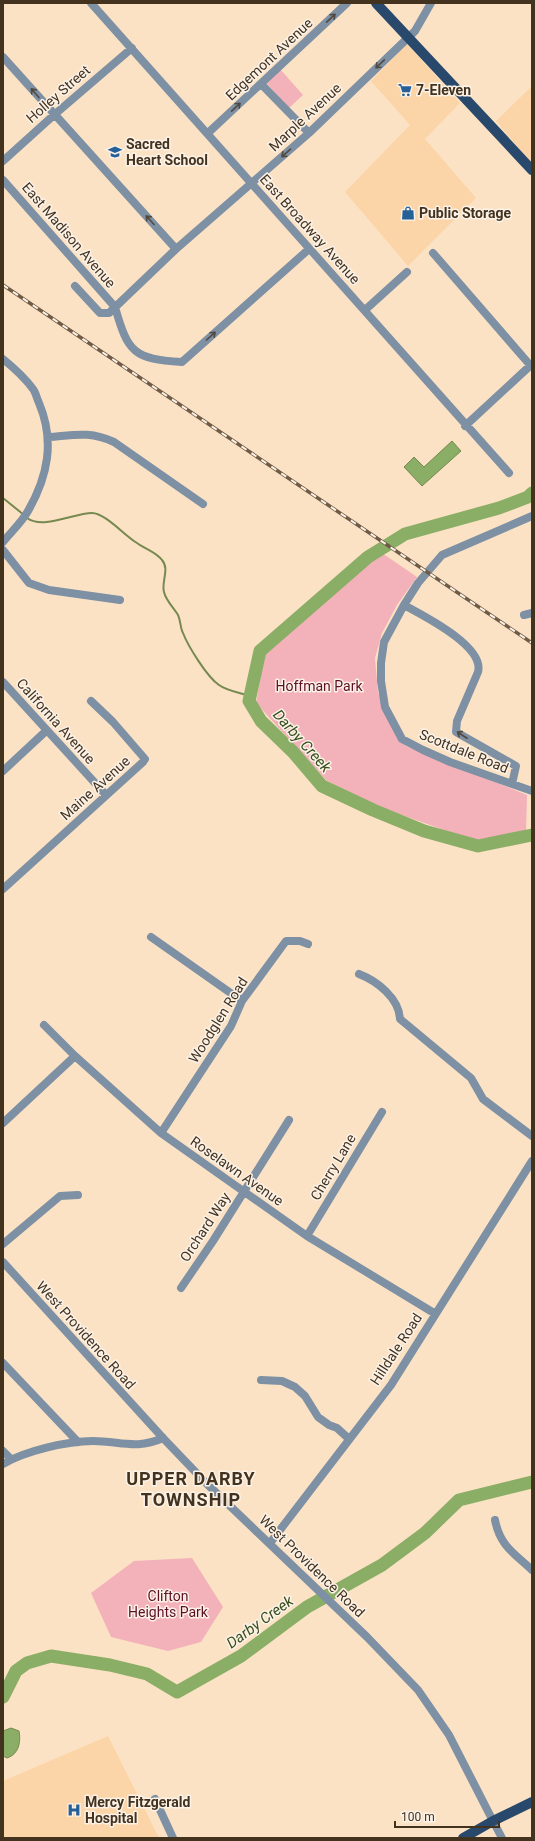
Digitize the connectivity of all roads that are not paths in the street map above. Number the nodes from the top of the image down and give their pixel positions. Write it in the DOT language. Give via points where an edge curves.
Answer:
graph roads {
  1 [pos="91,3"];
  2 [pos="347,3"];
  3 [pos="376,3"];
  4 [pos="431,3"];
  5 [pos="408,37"];
  6 [pos="132,48"];
  7 [pos="3,57"];
  8 [pos="261,84"];
  9 [pos="54,115"];
  10 [pos="208,133"];
  11 [pos="309,133"];
  12 [pos="3,161"];
  13 [pos="532,170"];
  14 [pos="3,180"];
  15 [pos="252,183"];
  16 [pos="309,248"];
  17 [pos="176,249"];
  18 [pos="433,253"];
  19 [pos="406,272"];
  20 [pos="75,286"];
  21 [pos="115,308"];
  22 [pos="365,310"];
  23 [pos="3,359"];
  24 [pos="531,365"];
  25 [pos="465,426"];
  26 [pos="49,437"];
  27 [pos="509,473"];
  28 [pos="203,504"];
  29 [pos="532,516"];
  30 [pos="3,542"];
  31 [pos="3,550"];
  32 [pos="120,600"];
  33 [pos="404,605"];
  34 [pos="3,682"];
  35 [pos="91,701"];
  36 [pos="46,731"];
  37 [pos="3,771"];
  38 [pos="512,784"];
  39 [pos="532,791"];
  40 [pos="106,795"];
  41 [pos="3,890"];
  42 [pos="151,937"];
  43 [pos="308,944"];
  44 [pos="359,974"];
  45 [pos="242,1001"];
  46 [pos="44,1025"];
  47 [pos="75,1056"];
  48 [pos="382,1112"];
  49 [pos="289,1120"];
  50 [pos="3,1123"];
  51 [pos="161,1133"];
  52 [pos="532,1136"];
  53 [pos="532,1161"];
  54 [pos="243,1192"];
  55 [pos="78,1195"];
  56 [pos="307,1236"];
  57 [pos="3,1244"];
  58 [pos="3,1262"];
  59 [pos="181,1288"];
  60 [pos="434,1314"];
  61 [pos="3,1363"];
  62 [pos="261,1380"];
  63 [pos="163,1438"];
  64 [pos="348,1438"];
  65 [pos="78,1442"];
  66 [pos="3,1451"];
  67 [pos="11,1459"];
  68 [pos="3,1464"];
  69 [pos="495,1520"];
  70 [pos="270,1543"];
  71 [pos="532,1570"];
  72 [pos="155,1799"];
  73 [pos="532,1802"];
  74 [pos="493,1821"];
  75 [pos="173,1838"];
  76 [pos="462,1838"];
  77 [pos="502,1838"];
  1 -- 6 [label="street, East Broadway Avenue"];
  8 -- 2 [label="street, Edgemont Avenue, one-way"];
  3 -- 5 [label="main road"];
  4 -- 5 [label="street, Marple Avenue" via="415,31"];
  5 -- 11 [label="street, Marple Avenue, one-way"];
  5 -- 13 [label="main road"];
  6 -- 9 [label="street, Holley Street"];
  6 -- 10 [label="street, East Broadway Avenue"];
  9 -- 7 [label="street, one-way"];
  10 -- 8 [label="street, Edgemont Avenue, one-way"];
  8 -- 11 [label="street"];
  9 -- 12 [label="street, Holley Street"];
  17 -- 9 [label="street, one-way"];
  10 -- 15 [label="street, East Broadway Avenue"];
  11 -- 15 [label="street, Marple Avenue, one-way"];
  14 -- 21 [label="street, East Madison Avenue"];
  15 -- 16 [label="street, East Broadway Avenue"];
  15 -- 17 [label="street, Marple Avenue"];
  21 -- 16 [label="street, one-way" via="128,345 136,352 160,360 182,362"];
  16 -- 22 [label="street, East Broadway Avenue"];
  17 -- 21 [label="street, Marple Avenue"];
  18 -- 24 [label="street"];
  19 -- 22 [label="street"];
  20 -- 21 [label="street" via="100,313 109,314"];
  22 -- 25 [label="street, East Broadway Avenue"];
  23 -- 26 [label="street" via="34,390"];
  24 -- 25 [label="street"];
  25 -- 27 [label="street, East Broadway Avenue"];
  26 -- 28 [label="street" via="92,434 103,437"];
  26 -- 30 [label="street" via="41,486 28,512"];
  29 -- 33 [label="street, Scottdale Road" via="442,555 418,583"];
  31 -- 32 [label="street" via="29,583 49,590"];
  38 -- 33 [label="street, one-way" via="516,766 456,732 457,721 480,667 475,656 444,628"];
  33 -- 38 [label="street, Scottdale Road" via="384,642 381,663 385,707 402,739 430,753"];
  34 -- 36 [label="street, California Avenue"];
  35 -- 40 [label="street, Maine Avenue" via="145,759"];
  36 -- 37 [label="street"];
  36 -- 40 [label="street, California Avenue"];
  38 -- 39 [label="street, Scottdale Road"];
  40 -- 41 [label="street, Maine Avenue"];
  42 -- 45 [label="street"];
  43 -- 45 [label="street, Woodglen Road" via="286,941"];
  44 -- 52 [label="street" via="389,995 400,1011 400,1019 471,1078 483,1099"];
  45 -- 51 [label="street, Woodglen Road" via="231,1026"];
  46 -- 47 [label="street, Roselawn Avenue"];
  47 -- 50 [label="street"];
  47 -- 51 [label="street, Roselawn Avenue"];
  48 -- 56 [label="street, Cherry Lane"];
  49 -- 54 [label="street, Orchard Way"];
  51 -- 54 [label="street, Roselawn Avenue"];
  53 -- 60 [label="street, Hilldale Road"];
  54 -- 56 [label="street, Roselawn Avenue"];
  54 -- 59 [label="street, Orchard Way"];
  55 -- 57 [label="street" via="60,1196"];
  56 -- 60 [label="street, Roselawn Avenue"];
  58 -- 63 [label="street, West Providence Road"];
  60 -- 64 [label="street, Hilldale Road" via="390,1385"];
  61 -- 65 [label="street"];
  62 -- 64 [label="street" via="282,1381 295,1387 305,1396 318,1417"];
  63 -- 65 [label="street" via="137,1446 104,1441"];
  63 -- 70 [label="street, West Providence Road" via="207,1484"];
  64 -- 70 [label="street, Hilldale Road"];
  65 -- 67 [label="street"];
  66 -- 67 [label="street"];
  67 -- 68 [label="street"];
  69 -- 71 [label="street" via="504,1545"];
  70 -- 74 [label="street, West Providence Road" via="405,1675 427,1701 449,1735"];
  72 -- 75 [label="street"];
  73 -- 74 [label="main road"];
  74 -- 76 [label="main road"];
  74 -- 77 [label="street, West Providence Road"];
}
